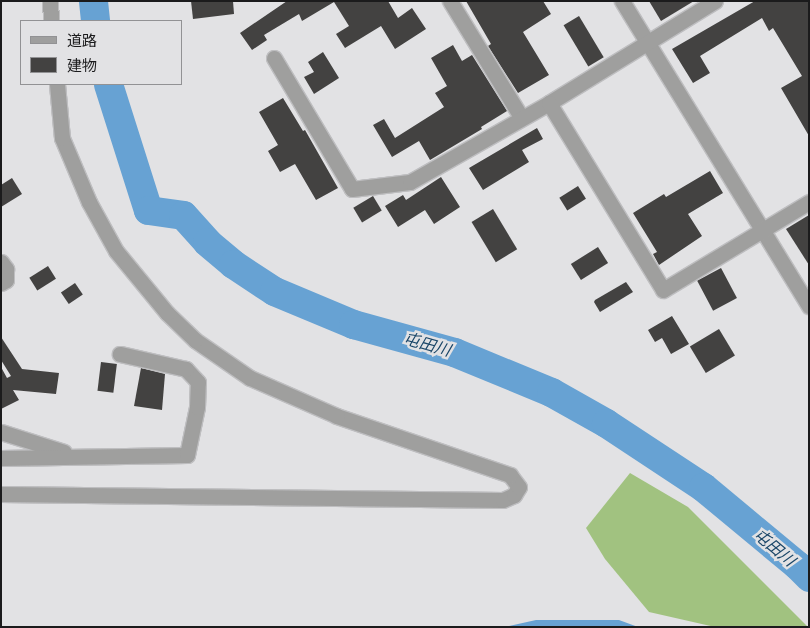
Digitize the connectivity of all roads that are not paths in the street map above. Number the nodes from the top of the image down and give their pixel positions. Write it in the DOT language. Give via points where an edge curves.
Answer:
graph roads {
  1 [pos="50,1"];
  2 [pos="450,1"];
  3 [pos="622,1"];
  4 [pos="715,1"];
  5 [pos="51,20"];
  6 [pos="648,43"];
  7 [pos="274,58"];
  8 [pos="57,85"];
  9 [pos="549,103"];
  10 [pos="521,117"];
  11 [pos="809,202"];
  12 [pos="762,230"];
  13 [pos="1,262"];
  14 [pos="1,283"];
  15 [pos="809,306"];
  16 [pos="120,354"];
  17 [pos="1,432"];
  18 [pos="78,456"];
  19 [pos="1,458"];
  20 [pos="1,494"];
  1 -- 5 [label="street"];
  2 -- 10 [label="street"];
  3 -- 6 [label="street"];
  4 -- 6 [label="street"];
  6 -- 9 [label="street"];
  6 -- 12 [label="street"];
  7 -- 10 [label="street" via="352,189 410,182"];
  8 -- 20 [label="street" via="62,138 89,202 122,258 167,313 195,340 250,378 337,416 510,475 518,487 514,495 503,500"];
  9 -- 10 [label="street"];
  9 -- 12 [label="street" via="663,290"];
  11 -- 12 [label="street"];
  12 -- 15 [label="street"];
  13 -- 14 [label="street" via="6,274 6,280"];
  16 -- 18 [label="street" via="186,369 198,382 197,407 187,455"];
  17 -- 18 [label="street"];
  18 -- 19 [label="street"];
}
